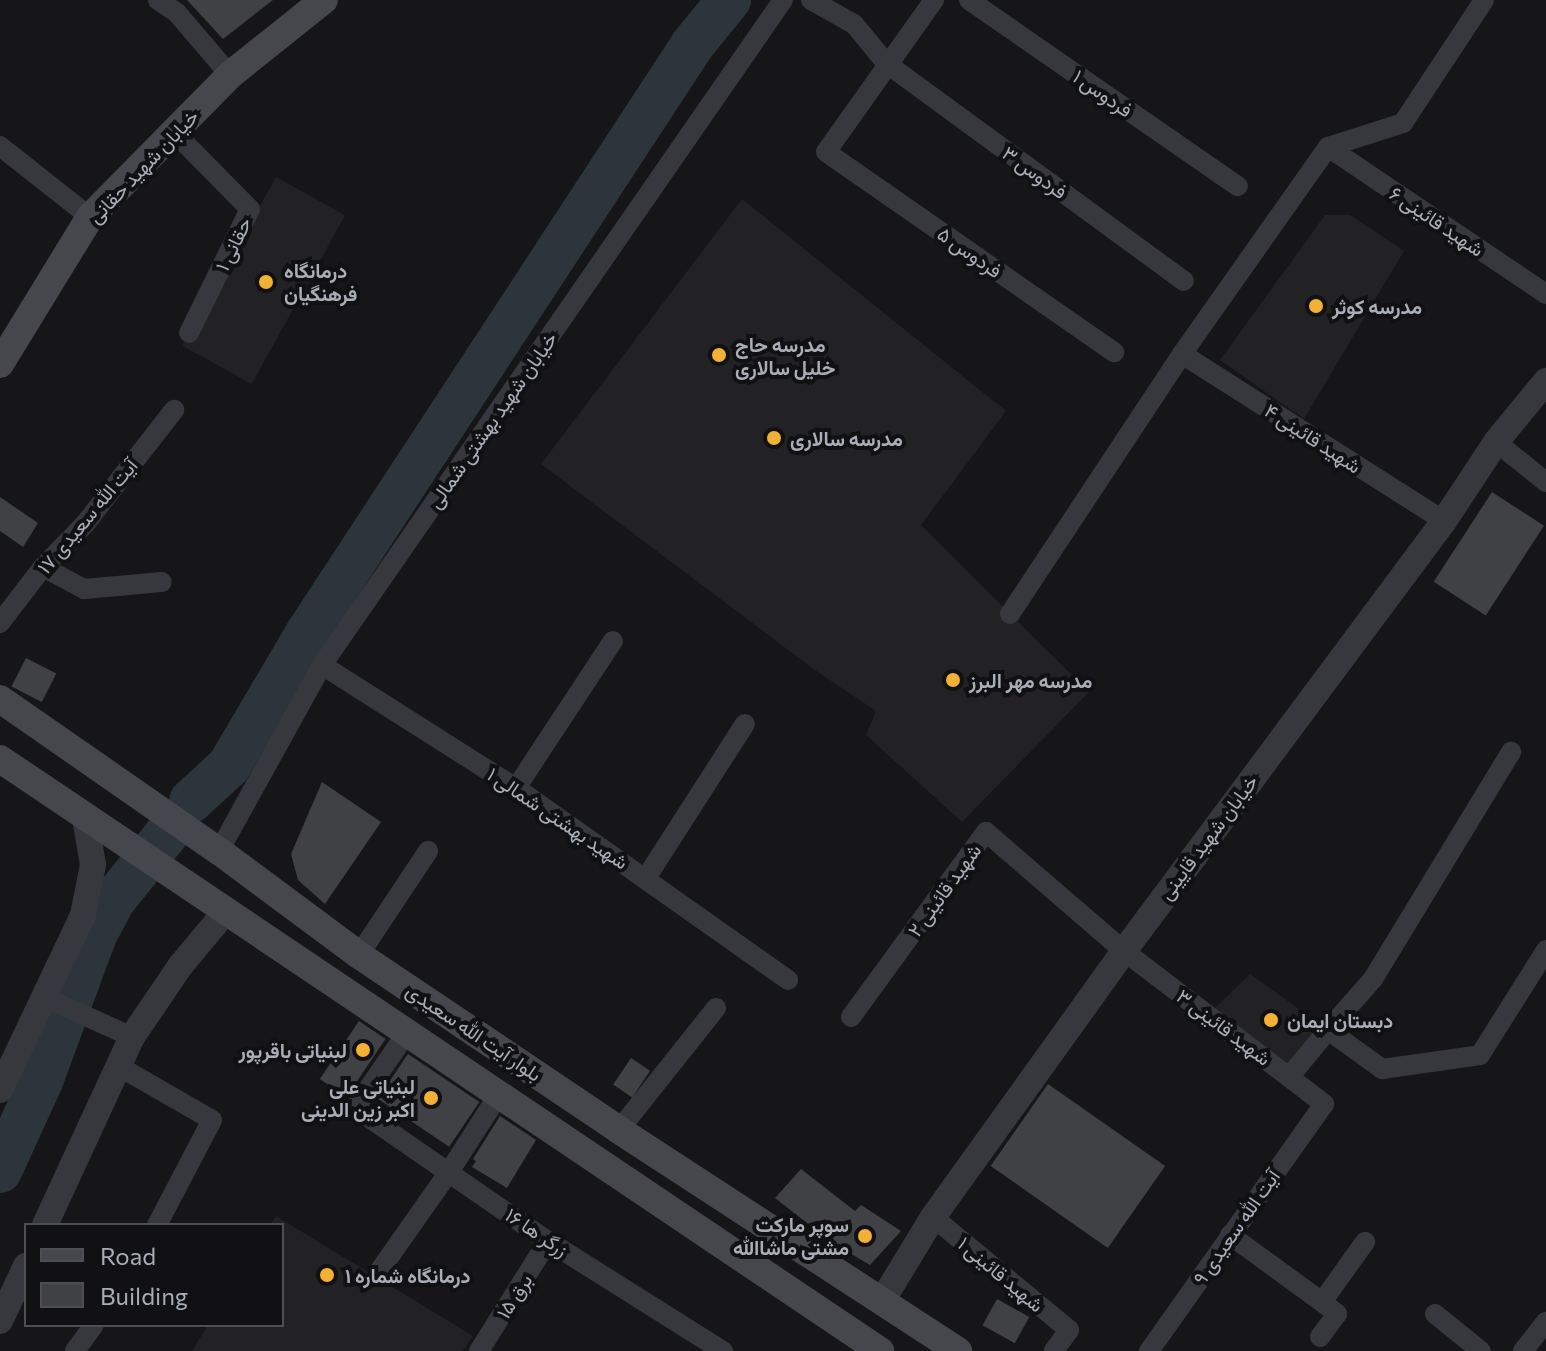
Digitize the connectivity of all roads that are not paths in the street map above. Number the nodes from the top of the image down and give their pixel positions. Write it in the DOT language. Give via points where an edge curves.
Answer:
graph roads {
  1 [pos="158,0"];
  2 [pos="324,0"];
  3 [pos="783,0"];
  4 [pos="811,0"];
  5 [pos="934,0"];
  6 [pos="969,0"];
  7 [pos="1484,0"];
  8 [pos="886,63"];
  9 [pos="230,75"];
  10 [pos="174,132"];
  11 [pos="0,146"];
  12 [pos="1328,147"];
  13 [pos="1238,186"];
  14 [pos="90,217"];
  15 [pos="1184,281"];
  16 [pos="1546,294"];
  17 [pos="189,333"];
  18 [pos="1114,352"];
  19 [pos="1182,354"];
  20 [pos="0,364"];
  21 [pos="1546,381"];
  22 [pos="174,410"];
  23 [pos="1496,442"];
  24 [pos="1546,482"];
  25 [pos="1444,521"];
  26 [pos="43,567"];
  27 [pos="162,582"];
  28 [pos="1010,614"];
  29 [pos="0,623"];
  30 [pos="613,641"];
  31 [pos="322,665"];
  32 [pos="0,699"];
  33 [pos="745,724"];
  34 [pos="1511,752"];
  35 [pos="0,759"];
  36 [pos="516,788"];
  37 [pos="85,817"];
  38 [pos="219,851"];
  39 [pos="428,851"];
  40 [pos="646,878"];
  41 [pos="226,911"];
  42 [pos="1546,950"];
  43 [pos="1124,951"];
  44 [pos="359,955"];
  45 [pos="788,980"];
  46 [pos="44,997"];
  47 [pos="716,1008"];
  48 [pos="851,1017"];
  49 [pos="1328,1030"];
  50 [pos="406,1034"];
  51 [pos="132,1037"];
  52 [pos="120,1067"];
  53 [pos="1289,1077"];
  54 [pos="0,1090"];
  55 [pos="499,1094"];
  56 [pos="1324,1104"];
  57 [pos="619,1130"];
  58 [pos="449,1172"];
  59 [pos="933,1217"];
  60 [pos="46,1223"];
  61 [pos="158,1223"];
  62 [pos="1230,1235"];
  63 [pos="548,1241"];
  64 [pos="1365,1242"];
  65 [pos="24,1270"];
  66 [pos="380,1270"];
  67 [pos="855,1285"];
  68 [pos="882,1301"];
  69 [pos="1322,1302"];
  70 [pos="1435,1314"];
  71 [pos="831,1318"];
  72 [pos="0,1321"];
  73 [pos="1546,1322"];
  74 [pos="915,1323"];
  75 [pos="93,1327"];
  76 [pos="1320,1337"];
  77 [pos="868,1348"];
  78 [pos="75,1351"];
  79 [pos="479,1351"];
  80 [pos="723,1351"];
  81 [pos="958,1351"];
  82 [pos="1054,1351"];
  83 [pos="1149,1351"];
  84 [pos="1481,1351"];
  85 [pos="1523,1351"];
  1 -- 9 [label="street" via="177,13"];
  2 -- 9 [label="main road, خیابان شهید حقانی"];
  3 -- 31 [label="street, خیابان شهید بهشتی شمالی"];
  4 -- 8 [label="street, فردوس ۳" via="854,24"];
  5 -- 8 [label="street"];
  6 -- 13 [label="street, فردوس ۱"];
  7 -- 12 [label="street" via="1403,123"];
  8 -- 15 [label="street, فردوس ۳"];
  8 -- 18 [label="street, فردوس ۵" via="826,152"];
  9 -- 10 [label="main road, خیابان شهید حقانی"];
  10 -- 14 [label="main road, خیابان شهید حقانی"];
  10 -- 17 [label="street, حقانی ۱" via="250,209"];
  11 -- 14 [label="street"];
  12 -- 16 [label="street, شهید قائینی ۶"];
  12 -- 19 [label="street"];
  14 -- 20 [label="main road, خیابان شهید حقانی"];
  19 -- 25 [label="street, شهید قائینی ۴"];
  19 -- 28 [label="street"];
  21 -- 23 [label="street, خیابان شهید قایینی"];
  22 -- 26 [label="street, آیت الله سعیدی ۱۷" via="85,524"];
  23 -- 24 [label="street"];
  23 -- 25 [label="street, خیابان شهید قایینی"];
  25 -- 43 [label="street, خیابان شهید قایینی"];
  26 -- 27 [label="street" via="84,589"];
  26 -- 29 [label="street, آیت الله سعیدی ۱۷"];
  30 -- 36 [label="street"];
  31 -- 36 [label="street, شهید بهشتی شمالی ۱"];
  31 -- 38 [label="street, خیابان شهید بهشتی شمالی"];
  32 -- 38 [label="main road, بلوار آیت الله سعیدی"];
  33 -- 40 [label="street"];
  34 -- 49 [label="street" via="1373,979"];
  35 -- 37 [label="main road, بلوار آیت الله سعیدی"];
  36 -- 40 [label="street, شهید بهشتی شمالی ۱"];
  37 -- 41 [label="main road, بلوار آیت الله سعیدی"];
  37 -- 46 [label="street" via="93,865 83,915"];
  38 -- 44 [label="main road, بلوار آیت الله سعیدی"];
  39 -- 44 [label="street"];
  40 -- 45 [label="street, شهید بهشتی شمالی ۱"];
  41 -- 50 [label="main road, بلوار آیت الله سعیدی"];
  41 -- 51 [label="street"];
  42 -- 49 [label="street" via="1480,1055 1382,1069"];
  43 -- 48 [label="street, شهید قائینی ۲" via="986,832"];
  43 -- 53 [label="street, شهید قائینی ۳"];
  43 -- 59 [label="street, خیابان شهید قایینی"];
  44 -- 57 [label="main road, بلوار آیت الله سعیدی"];
  46 -- 51 [label="street"];
  46 -- 54 [label="street"];
  47 -- 57 [label="street"];
  49 -- 53 [label="street"];
  50 -- 55 [label="main road, بلوار آیت الله سعیدی"];
  50 -- 58 [label="street, زرگر ها ۱۶" via="355,1108"];
  51 -- 52 [label="street"];
  52 -- 60 [label="street"];
  52 -- 61 [label="street" via="212,1120"];
  53 -- 56 [label="street, شهید قائینی ۳"];
  55 -- 58 [label="street"];
  55 -- 71 [label="main road, بلوار آیت الله سعیدی"];
  56 -- 62 [label="street, آیت الله سعیدی ۹"];
  57 -- 67 [label="main road, بلوار آیت الله سعیدی"];
  58 -- 63 [label="street, زرگر ها ۱۶"];
  58 -- 66 [label="street"];
  59 -- 68 [label="street, خیابان شهید قایینی"];
  59 -- 82 [label="street, شهید قائینی ۱" via="1069,1330"];
  62 -- 69 [label="street"];
  62 -- 83 [label="street, آیت الله سعیدی ۹"];
  63 -- 79 [label="street, برق ۱۵"];
  63 -- 80 [label="street, زرگر ها ۱۶"];
  64 -- 69 [label="street"];
  65 -- 72 [label="street"];
  67 -- 68 [label="main road, بلوار آیت الله سعیدی"];
  67 -- 71 [label="main road" via="864,1301 858,1314"];
  68 -- 74 [label="main road, بلوار آیت الله سعیدی"];
  69 -- 76 [label="street" via="1337,1314"];
  70 -- 84 [label="street"];
  71 -- 77 [label="main road, بلوار آیت الله سعیدی"];
  73 -- 85 [label="street"];
  74 -- 77 [label="main road" via="895,1324"];
  74 -- 81 [label="main road, بلوار آیت الله سعیدی"];
  75 -- 78 [label="street"];
}
